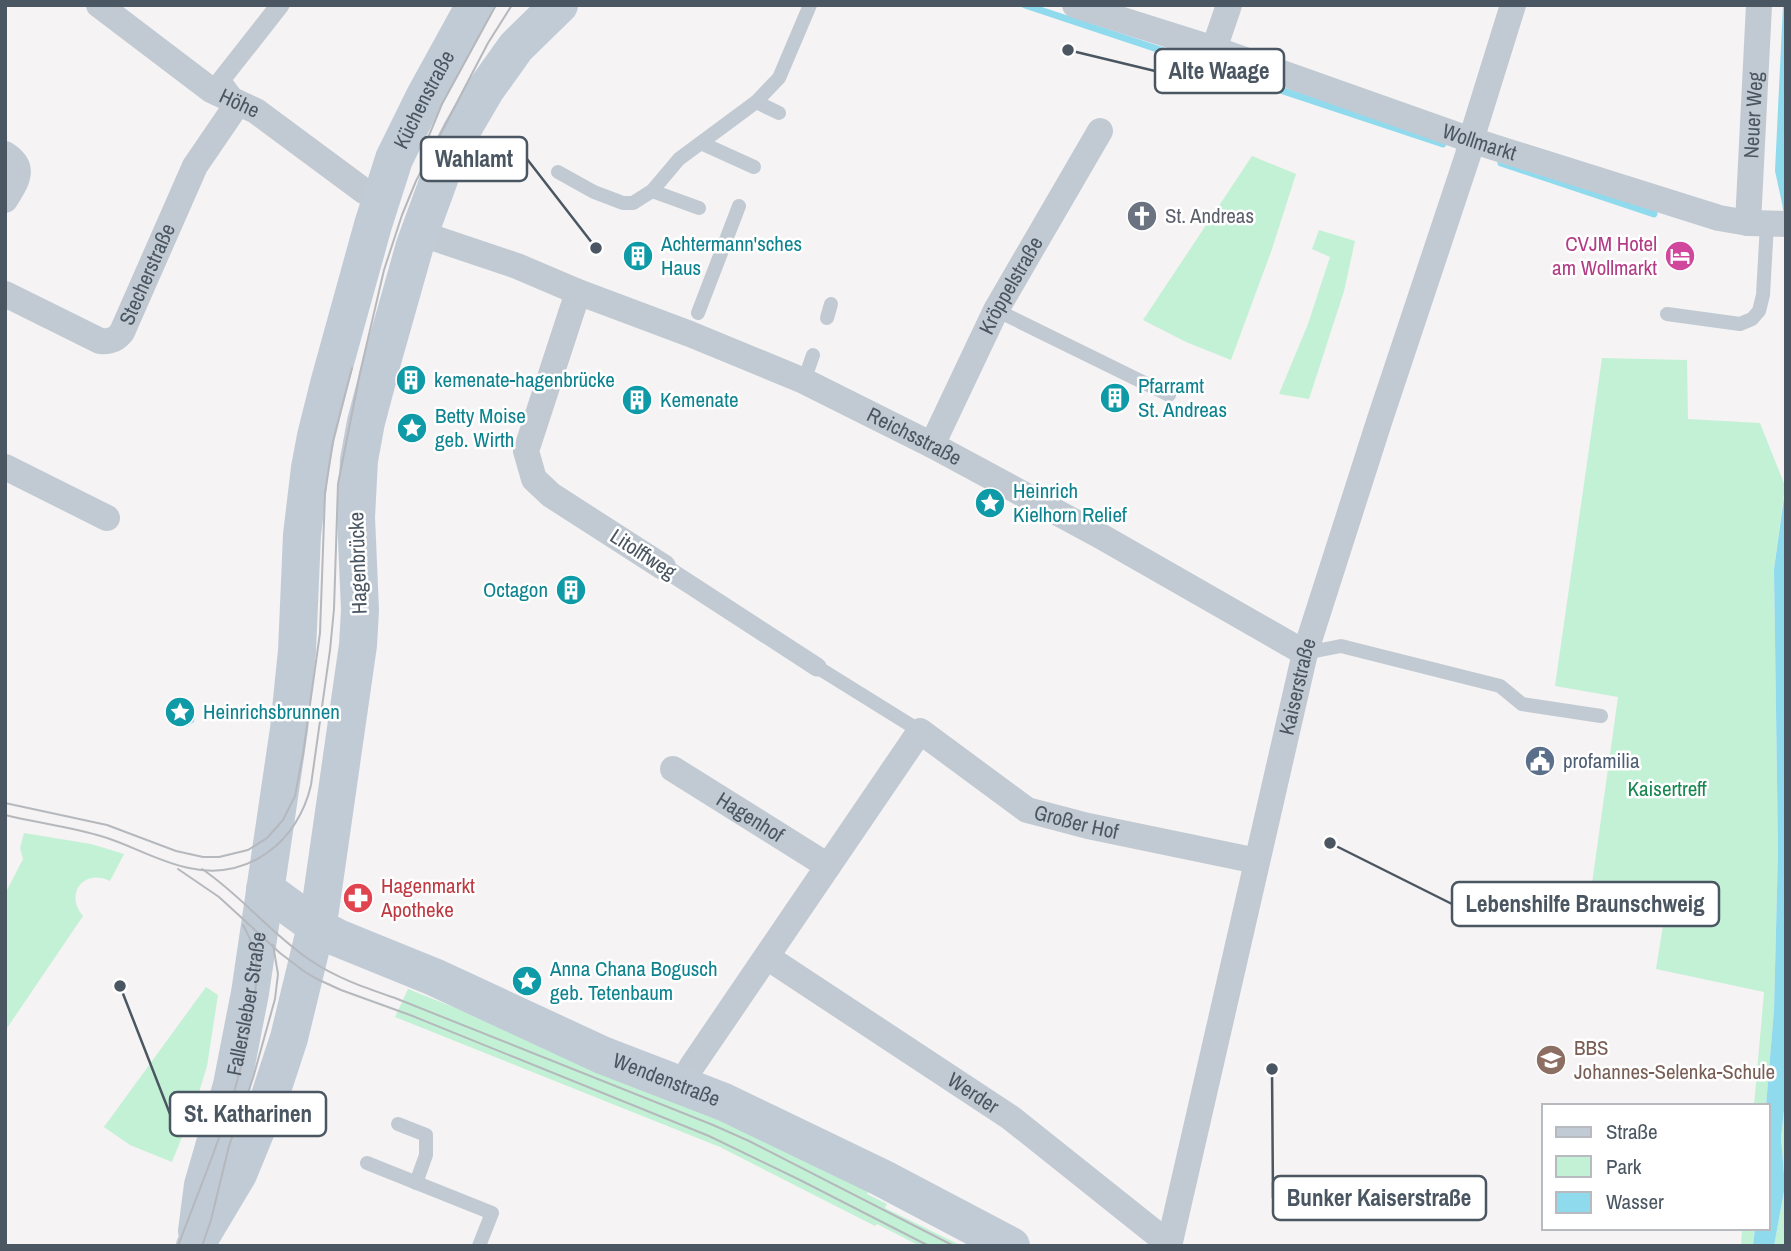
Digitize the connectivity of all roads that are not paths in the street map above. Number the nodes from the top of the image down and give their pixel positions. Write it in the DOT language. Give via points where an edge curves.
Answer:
graph roads {
  1 [pos="99,5"];
  2 [pos="280,5"];
  3 [pos="475,5"];
  4 [pos="559,5"];
  5 [pos="810,5"];
  6 [pos="1075,5"];
  7 [pos="1229,5"];
  8 [pos="1513,5"];
  9 [pos="1759,5"];
  10 [pos="1214,49"];
  11 [pos="238,103"];
  12 [pos="756,103"];
  13 [pos="779,113"];
  14 [pos="1100,131"];
  15 [pos="701,144"];
  16 [pos="1469,148"];
  17 [pos="5,153"];
  18 [pos="754,167"];
  19 [pos="558,172"];
  20 [pos="652,191"];
  21 [pos="381,199"];
  22 [pos="5,200"];
  23 [pos="739,206"];
  24 [pos="699,208"];
  25 [pos="424,220"];
  26 [pos="1771,224"];
  27 [pos="578,292"];
  28 [pos="5,294"];
  29 [pos="996,310"];
  30 [pos="698,313"];
  31 [pos="1667,314"];
  32 [pos="813,355"];
  33 [pos="804,381"];
  34 [pos="1169,395"];
  35 [pos="932,445"];
  36 [pos="5,467"];
  37 [pos="107,518"];
  38 [pos="663,567"];
  39 [pos="1305,653"];
  40 [pos="817,667"];
  41 [pos="1601,716"];
  42 [pos="920,731"];
  43 [pos="673,769"];
  44 [pos="1257,861"];
  45 [pos="828,866"];
  46 [pos="265,889"];
  47 [pos="317,927"];
  48 [pos="767,957"];
  49 [pos="681,1085"];
  50 [pos="398,1124"];
  51 [pos="367,1163"];
  52 [pos="416,1183"];
  53 [pos="196,1243"];
  54 [pos="1169,1245"];
  55 [pos="480,1246"];
  56 [pos="1011,1246"];
  1 -- 11 [label="street, Höhe" via="211,90"];
  2 -- 11 [label="street" via="221,80"];
  3 -- 21 [label="main road, Küchenstraße" via="408,129"];
  4 -- 25 [label="main road" via="498,70 456,141"];
  5 -- 12 [label="lane" via="779,78"];
  6 -- 10 [label="street, Wollmarkt"];
  7 -- 10 [label="street"];
  8 -- 16 [label="street, Kaiserstraße"];
  9 -- 26 [label="street, Neuer Weg"];
  10 -- 16 [label="street, Wollmarkt"];
  11 -- 21 [label="street, Höhe"];
  11 -- 28 [label="street, Stecherstraße" via="195,166 118,337 100,341"];
  12 -- 13 [label="lane"];
  12 -- 15 [label="lane"];
  14 -- 29 [label="street, Kröppelstraße"];
  15 -- 18 [label="lane"];
  15 -- 20 [label="lane" via="679,159"];
  16 -- 26 [label="street, Wollmarkt" via="1719,218"];
  16 -- 39 [label="street, Kaiserstraße"];
  17 -- 22 [label="street" via="19,172"];
  19 -- 20 [label="lane" via="623,203 633,203"];
  20 -- 24 [label="lane"];
  21 -- 46 [label="main road" via="310,468 297,651"];
  23 -- 30 [label="lane"];
  25 -- 27 [label="street, Reichsstraße"];
  25 -- 47 [label="main road, Hagenbrücke" via="359,460 358,645"];
  26 -- 31 [label="lane" via="1763,295 1752,319 1740,324"];
  27 -- 33 [label="street, Reichsstraße"];
  27 -- 38 [label="street, Litolffweg" via="526,451 534,479 551,495"];
  29 -- 34 [label="lane"];
  29 -- 35 [label="street, Kröppelstraße"];
  32 -- 33 [label="lane"];
  33 -- 35 [label="street, Reichsstraße"];
  35 -- 39 [label="street, Reichsstraße"];
  36 -- 37 [label="street"];
  38 -- 40 [label="street, Litolffweg"];
  39 -- 41 [label="lane" via="1341,646 1500,686 1522,704"];
  39 -- 44 [label="street, Kaiserstraße"];
  40 -- 42 [label="lane, Litolffweg"];
  42 -- 44 [label="street, Großer Hof" via="1027,810"];
  42 -- 45 [label="street"];
  43 -- 45 [label="street, Hagenhof"];
  44 -- 54 [label="street, Kaiserstraße"];
  45 -- 48 [label="street"];
  46 -- 47 [label="main road, Wendenstraße"];
  46 -- 53 [label="main road, Fallersleber Straße" via="239,1054 203,1185"];
  47 -- 49 [label="main road, Wendenstraße" via="602,1055"];
  47 -- 53 [label="main road, Fallersleber Straße" via="283,1059 261,1120 232,1185"];
  48 -- 49 [label="street"];
  48 -- 54 [label="street, Werder" via="1011,1118"];
  49 -- 56 [label="main road, Wendenstraße" via="882,1178"];
  50 -- 52 [label="lane" via="426,1135 426,1154"];
  51 -- 52 [label="lane"];
  52 -- 55 [label="lane" via="492,1213"];
}
